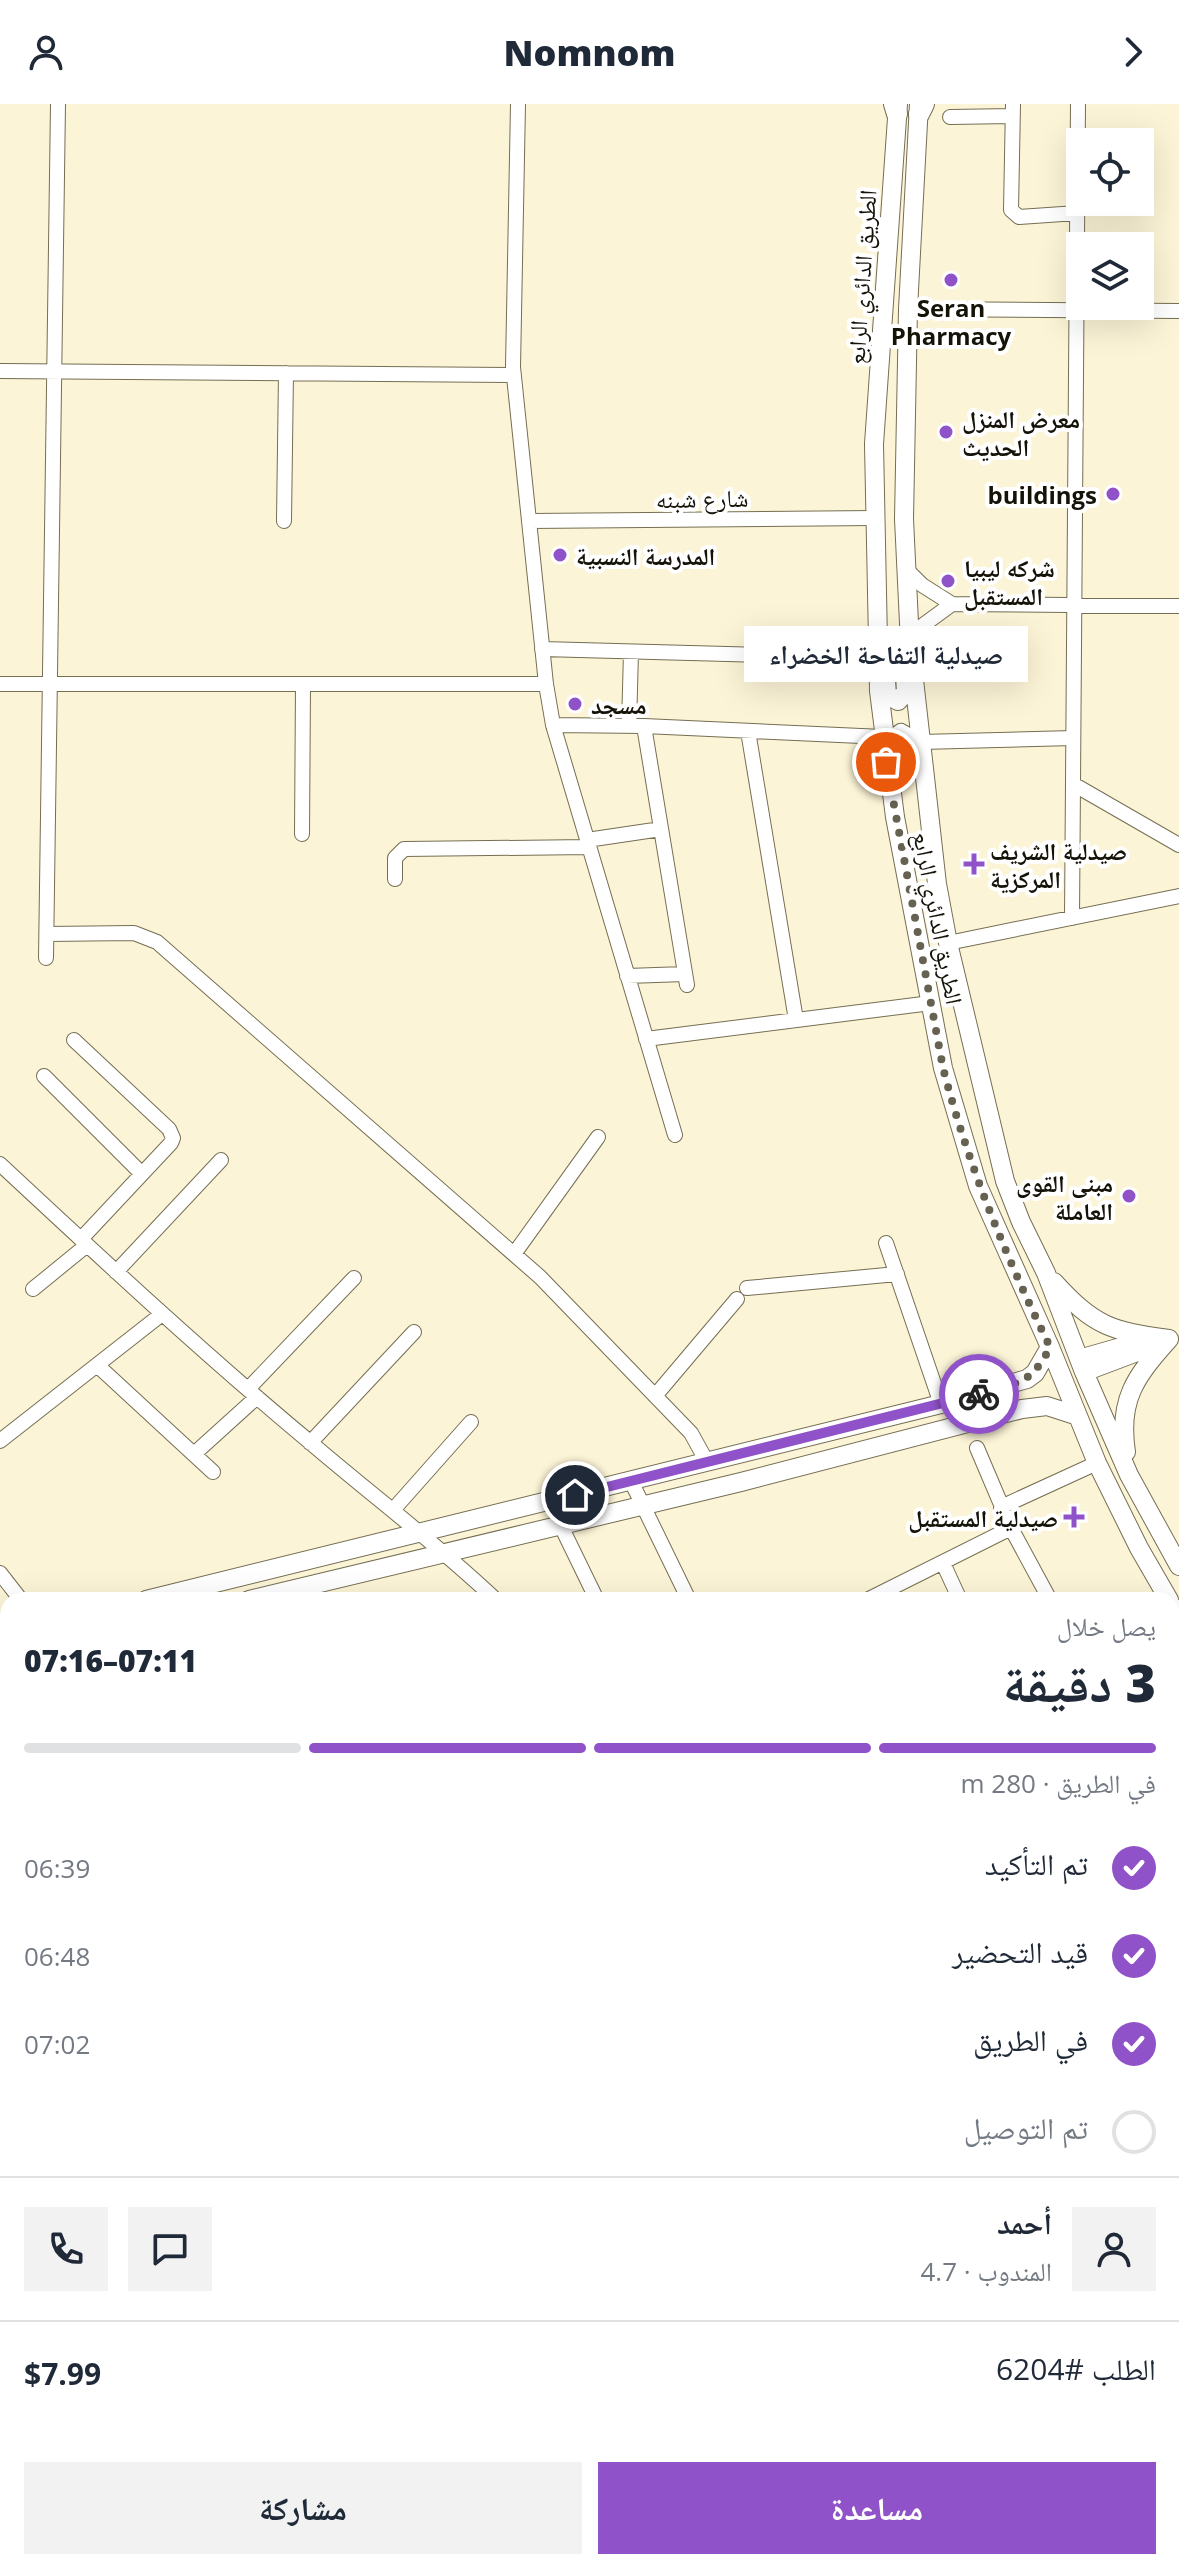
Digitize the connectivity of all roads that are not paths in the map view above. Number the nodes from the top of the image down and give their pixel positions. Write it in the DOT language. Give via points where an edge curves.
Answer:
graph roads {
  1 [pos="58,104"];
  2 [pos="518,104"];
  3 [pos="1078,104"];
  4 [pos="897,107"];
  5 [pos="921,107"];
  6 [pos="1012,110"];
  7 [pos="950,117"];
  8 [pos="1078,128"];
  9 [pos="1066,214"];
  10 [pos="908,309"];
  11 [pos="1066,310"];
  12 [pos="1154,311"];
  13 [pos="1179,311"];
  14 [pos="1076,320"];
  15 [pos="0,371"];
  16 [pos="54,371"];
  17 [pos="286,373"];
  18 [pos="513,375"];
  19 [pos="875,518"];
  20 [pos="284,521"];
  21 [pos="529,521"];
  22 [pos="905,568"];
  23 [pos="875,584"];
  24 [pos="907,596"];
  25 [pos="952,604"];
  26 [pos="1074,605"];
  27 [pos="1179,606"];
  28 [pos="910,644"];
  29 [pos="542,649"];
  30 [pos="631,652"];
  31 [pos="878,658"];
  32 [pos="0,684"];
  33 [pos="50,684"];
  34 [pos="546,684"];
  35 [pos="303,685"];
  36 [pos="553,725"];
  37 [pos="637,726"];
  38 [pos="748,731"];
  39 [pos="883,737"];
  40 [pos="1073,738"];
  41 [pos="921,742"];
  42 [pos="1073,784"];
  43 [pos="894,810"];
  44 [pos="661,829"];
  45 [pos="302,834"];
  46 [pos="588,843"];
  47 [pos="1179,845"];
  48 [pos="934,862"];
  49 [pos="395,879"];
  50 [pos="1179,896"];
  51 [pos="1072,918"];
  52 [pos="47,934"];
  53 [pos="948,943"];
  54 [pos="46,958"];
  55 [pos="627,976"];
  56 [pos="931,1003"];
  57 [pos="796,1020"];
  58 [pos="646,1039"];
  59 [pos="74,1040"];
  60 [pos="44,1076"];
  61 [pos="675,1135"];
  62 [pos="598,1137"];
  63 [pos="221,1160"];
  64 [pos="0,1164"];
  65 [pos="142,1174"];
  66 [pos="84,1242"];
  67 [pos="886,1243"];
  68 [pos="514,1254"];
  69 [pos="116,1272"];
  70 [pos="1046,1273"];
  71 [pos="897,1274"];
  72 [pos="354,1278"];
  73 [pos="33,1289"];
  74 [pos="162,1314"];
  75 [pos="414,1332"];
  76 [pos="1174,1338"];
  77 [pos="1050,1347"];
  78 [pos="97,1365"];
  79 [pos="1081,1365"];
  80 [pos="253,1393"];
  81 [pos="655,1396"];
  82 [pos="941,1404"];
  83 [pos="1078,1416"];
  84 [pos="471,1422"];
  85 [pos="0,1441"];
  86 [pos="310,1443"];
  87 [pos="977,1448"];
  88 [pos="194,1454"];
  89 [pos="707,1462"];
  90 [pos="1097,1463"];
  91 [pos="213,1472"];
  92 [pos="1129,1475"];
  93 [pos="631,1481"];
  94 [pos="641,1505"];
  95 [pos="1001,1507"];
  96 [pos="393,1510"];
  97 [pos="560,1524"];
  98 [pos="1011,1528"];
  99 [pos="421,1532"];
  100 [pos="445,1552"];
  101 [pos="943,1563"];
  102 [pos="1179,1566"];
  103 [pos="0,1573"];
  104 [pos="15,1592"];
  105 [pos="178,1592"];
  106 [pos="282,1592"];
  107 [pos="488,1592"];
  108 [pos="593,1592"];
  109 [pos="685,1592"];
  110 [pos="883,1592"];
  111 [pos="956,1592"];
  112 [pos="1046,1592"];
  113 [pos="1164,1592"];
  1 -- 16 [label="street"];
  2 -- 18 [label="street"];
  3 -- 8 [label="street"];
  4 -- 19 [label="main road, الطريق الدائري الرابع" via="875,429"];
  5 -- 10 [label="main road, الطريق الدائري الرابع"];
  6 -- 7 [label="street"];
  6 -- 9 [label="street" via="1014,215"];
  10 -- 11 [label="street"];
  10 -- 22 [label="main road, الطريق الدائري الرابع"];
  12 -- 13 [label="street"];
  14 -- 26 [label="street"];
  15 -- 16 [label="street"];
  16 -- 17 [label="street"];
  16 -- 33 [label="street"];
  17 -- 18 [label="street"];
  17 -- 20 [label="street"];
  18 -- 21 [label="street"];
  19 -- 21 [label="street, شارع شبنه"];
  19 -- 23 [label="main road, الطريق الدائري الرابع"];
  21 -- 29 [label="street"];
  22 -- 24 [label="main road, الطريق الدائري الرابع"];
  22 -- 25 [label="street"];
  23 -- 24 [label="main road" via="885,608 886,691 893,701 902,700 906,692 900,612"];
  23 -- 31 [label="main road, الطريق الدائري الرابع"];
  24 -- 28 [label="main road, الطريق الدائري الرابع"];
  25 -- 26 [label="street"];
  25 -- 28 [label="street" via="922,626"];
  26 -- 27 [label="street"];
  26 -- 40 [label="street"];
  28 -- 41 [label="main road, الطريق الدائري الرابع"];
  29 -- 30 [label="street"];
  29 -- 34 [label="street"];
  30 -- 31 [label="street"];
  30 -- 37 [label="street"];
  31 -- 39 [label="main road, الطريق الدائري الرابع"];
  32 -- 33 [label="street"];
  33 -- 35 [label="street"];
  33 -- 52 [label="street"];
  34 -- 35 [label="street"];
  34 -- 36 [label="street"];
  35 -- 45 [label="street"];
  36 -- 37 [label="street"];
  36 -- 46 [label="street"];
  37 -- 38 [label="street"];
  37 -- 44 [label="street"];
  38 -- 39 [label="street"];
  38 -- 57 [label="street"];
  39 -- 43 [label="main road, الطريق الدائري الرابع"];
  40 -- 41 [label="street"];
  40 -- 42 [label="street"];
  41 -- 48 [label="main road, الطريق الدائري الرابع"];
  42 -- 47 [label="street"];
  42 -- 51 [label="street"];
  43 -- 48 [label="main road" via="899,794 892,740 901,733 910,738 918,827"];
  43 -- 56 [label="main road, الطريق الدائري الرابع"];
  44 -- 46 [label="street"];
  44 -- 55 [label="street" via="686,979"];
  46 -- 49 [label="street" via="404,849 395,858"];
  46 -- 55 [label="street"];
  48 -- 53 [label="main road, الطريق الدائري الرابع"];
  50 -- 51 [label="street"];
  51 -- 53 [label="street"];
  52 -- 54 [label="street"];
  52 -- 68 [label="street" via="134,933 157,942"];
  53 -- 70 [label="main road, الطريق الدائري الرابع" via="1005,1181"];
  55 -- 58 [label="street"];
  56 -- 57 [label="street"];
  56 -- 77 [label="main road, الطريق الدائري الرابع" via="943,1068 971,1164"];
  57 -- 58 [label="street"];
  58 -- 61 [label="street"];
  59 -- 65 [label="street" via="172,1133 171,1143"];
  60 -- 65 [label="street"];
  62 -- 68 [label="street"];
  63 -- 69 [label="street"];
  64 -- 66 [label="street"];
  65 -- 66 [label="street"];
  66 -- 69 [label="street"];
  66 -- 73 [label="street"];
  67 -- 71 [label="street"];
  68 -- 81 [label="street"];
  69 -- 74 [label="street"];
  70 -- 76 [label="main road" via="1100,1324"];
  70 -- 79 [label="main road, الطريق الدائري الرابع"];
  71 -- 81 [label="street" via="742,1294"];
  71 -- 82 [label="street"];
  72 -- 80 [label="street"];
  74 -- 78 [label="street"];
  74 -- 80 [label="street"];
  75 -- 86 [label="street"];
  76 -- 79 [label="main road"];
  76 -- 92 [label="main road" via="1135,1380 1126,1403 1123,1428"];
  77 -- 82 [label="main road" via="1027,1379"];
  77 -- 83 [label="main road, الطريق الدائري الرابع"];
  78 -- 85 [label="street"];
  78 -- 88 [label="street"];
  79 -- 92 [label="main road, الطريق الدائري الرابع"];
  80 -- 86 [label="street"];
  80 -- 88 [label="street"];
  81 -- 89 [label="street" via="691,1433"];
  82 -- 89 [label="main road"];
  83 -- 90 [label="main road, الطريق الدائري الرابع"];
  83 -- 94 [label="main road" via="1047,1406 1022,1409"];
  84 -- 96 [label="street"];
  86 -- 96 [label="street"];
  87 -- 95 [label="street"];
  88 -- 91 [label="street"];
  89 -- 93 [label="main road"];
  90 -- 95 [label="street"];
  90 -- 113 [label="main road, الطريق الدائري الرابع"];
  92 -- 102 [label="main road, الطريق الدائري الرابع"];
  93 -- 94 [label="street"];
  93 -- 99 [label="main road"];
  94 -- 97 [label="main road"];
  94 -- 109 [label="street"];
  95 -- 98 [label="street"];
  96 -- 99 [label="street"];
  97 -- 100 [label="main road"];
  97 -- 108 [label="street"];
  98 -- 101 [label="street"];
  98 -- 112 [label="street"];
  99 -- 100 [label="street"];
  99 -- 105 [label="main road"];
  100 -- 106 [label="main road"];
  100 -- 107 [label="street"];
  101 -- 110 [label="street"];
  101 -- 111 [label="street"];
  103 -- 104 [label="street"];
}
